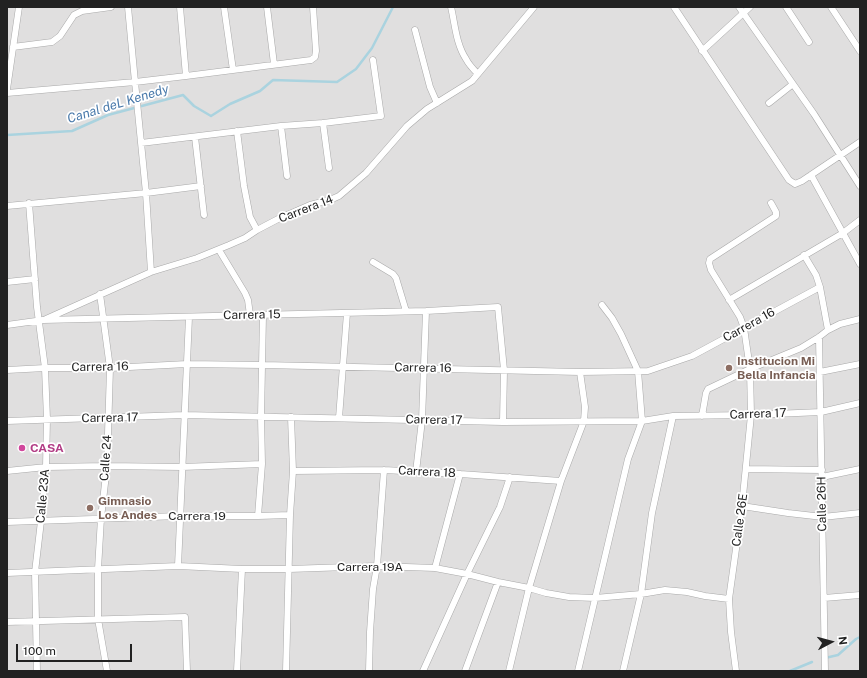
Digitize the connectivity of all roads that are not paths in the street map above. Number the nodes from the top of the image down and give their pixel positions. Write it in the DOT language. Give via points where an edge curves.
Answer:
graph roads {
  1 [pos="19,7"];
  2 [pos="111,7"];
  3 [pos="128,7"];
  4 [pos="180,7"];
  5 [pos="224,7"];
  6 [pos="267,7"];
  7 [pos="313,7"];
  8 [pos="451,7"];
  9 [pos="534,7"];
  10 [pos="674,7"];
  11 [pos="739,7"];
  12 [pos="750,7"];
  13 [pos="786,7"];
  14 [pos="831,7"];
  15 [pos="743,13"];
  16 [pos="415,30"];
  17 [pos="809,42"];
  18 [pos="13,47"];
  19 [pos="702,51"];
  20 [pos="860,51"];
  21 [pos="373,60"];
  22 [pos="274,64"];
  23 [pos="233,70"];
  24 [pos="478,74"];
  25 [pos="186,76"];
  26 [pos="135,82"];
  27 [pos="793,84"];
  28 [pos="7,89"];
  29 [pos="7,93"];
  30 [pos="437,103"];
  31 [pos="769,103"];
  32 [pos="323,123"];
  33 [pos="281,126"];
  34 [pos="238,132"];
  35 [pos="194,137"];
  36 [pos="860,142"];
  37 [pos="141,143"];
  38 [pos="840,155"];
  39 [pos="329,168"];
  40 [pos="811,175"];
  41 [pos="287,176"];
  42 [pos="201,186"];
  43 [pos="860,186"];
  44 [pos="146,193"];
  45 [pos="29,203"];
  46 [pos="771,203"];
  47 [pos="7,206"];
  48 [pos="204,215"];
  49 [pos="860,220"];
  50 [pos="257,230"];
  51 [pos="843,233"];
  52 [pos="219,250"];
  53 [pos="804,255"];
  54 [pos="373,262"];
  55 [pos="860,264"];
  56 [pos="151,272"];
  57 [pos="35,279"];
  58 [pos="7,282"];
  59 [pos="820,286"];
  60 [pos="100,294"];
  61 [pos="729,300"];
  62 [pos="602,305"];
  63 [pos="406,311"];
  64 [pos="426,311"];
  65 [pos="346,313"];
  66 [pos="250,315"];
  67 [pos="263,315"];
  68 [pos="189,317"];
  69 [pos="104,318"];
  70 [pos="860,319"];
  71 [pos="41,320"];
  72 [pos="7,325"];
  73 [pos="744,328"];
  74 [pos="828,330"];
  75 [pos="819,337"];
  76 [pos="187,364"];
  77 [pos="860,364"];
  78 [pos="263,365"];
  79 [pos="343,367"];
  80 [pos="45,368"];
  81 [pos="110,368"];
  82 [pos="423,368"];
  83 [pos="750,369"];
  84 [pos="7,370"];
  85 [pos="504,370"];
  86 [pos="638,371"];
  87 [pos="580,372"];
  88 [pos="820,372"];
  89 [pos="860,403"];
  90 [pos="821,412"];
  91 [pos="751,415"];
  92 [pos="184,416"];
  93 [pos="673,416"];
  94 [pos="702,416"];
  95 [pos="261,417"];
  96 [pos="291,417"];
  97 [pos="108,418"];
  98 [pos="339,418"];
  99 [pos="47,419"];
  100 [pos="422,420"];
  101 [pos="7,421"];
  102 [pos="584,421"];
  103 [pos="642,421"];
  104 [pos="503,422"];
  105 [pos="262,464"];
  106 [pos="107,466"];
  107 [pos="46,467"];
  108 [pos="182,467"];
  109 [pos="746,469"];
  110 [pos="860,469"];
  111 [pos="7,470"];
  112 [pos="384,470"];
  113 [pos="293,471"];
  114 [pos="416,472"];
  115 [pos="822,473"];
  116 [pos="460,474"];
  117 [pos="510,477"];
  118 [pos="562,481"];
  119 [pos="742,506"];
  120 [pos="860,513"];
  121 [pos="290,515"];
  122 [pos="179,516"];
  123 [pos="258,516"];
  124 [pos="823,517"];
  125 [pos="101,518"];
  126 [pos="41,521"];
  127 [pos="7,522"];
  128 [pos="178,566"];
  129 [pos="377,566"];
  130 [pos="98,568"];
  131 [pos="436,568"];
  132 [pos="242,569"];
  133 [pos="289,569"];
  134 [pos="35,572"];
  135 [pos="7,573"];
  136 [pos="467,574"];
  137 [pos="498,582"];
  138 [pos="529,588"];
  139 [pos="641,594"];
  140 [pos="860,595"];
  141 [pos="595,598"];
  142 [pos="824,598"];
  143 [pos="729,599"];
  144 [pos="98,619"];
  145 [pos="7,622"];
  146 [pos="36,622"];
  147 [pos="736,670"];
  148 [pos="37,671"];
  149 [pos="107,671"];
  150 [pos="187,671"];
  151 [pos="237,671"];
  152 [pos="286,671"];
  153 [pos="369,671"];
  154 [pos="423,671"];
  155 [pos="465,671"];
  156 [pos="509,671"];
  157 [pos="578,671"];
  158 [pos="623,671"];
  159 [pos="728,671"];
  160 [pos="825,671"];
  1 -- 18 [label="street"];
  2 -- 18 [label="street" via="82,11 74,15 60,36 52,42"];
  3 -- 26 [label="street"];
  4 -- 25 [label="street"];
  5 -- 23 [label="street"];
  6 -- 22 [label="street"];
  7 -- 22 [label="street" via="315,57 311,60"];
  8 -- 24 [label="street" via="461,49"];
  9 -- 24 [label="street, Carrera 14"];
  10 -- 19 [label="street"];
  11 -- 15 [label="street"];
  12 -- 15 [label="street"];
  13 -- 17 [label="street"];
  14 -- 20 [label="street"];
  15 -- 19 [label="street"];
  15 -- 27 [label="street"];
  16 -- 30 [label="street" via="430,87"];
  18 -- 28 [label="street"];
  19 -- 40 [label="street" via="789,180 795,184"];
  21 -- 32 [label="street" via="381,116"];
  22 -- 23 [label="street"];
  23 -- 25 [label="street"];
  24 -- 30 [label="street, Carrera 14" via="472,81"];
  25 -- 26 [label="street"];
  26 -- 29 [label="street"];
  26 -- 37 [label="street"];
  27 -- 31 [label="street"];
  27 -- 38 [label="street"];
  30 -- 50 [label="street, Carrera 14" via="407,126 366,173 338,196 310,205"];
  32 -- 33 [label="street"];
  32 -- 39 [label="street"];
  33 -- 34 [label="street"];
  33 -- 41 [label="street"];
  34 -- 35 [label="street"];
  34 -- 50 [label="street" via="250,217"];
  35 -- 37 [label="street"];
  35 -- 42 [label="street"];
  36 -- 38 [label="street"];
  37 -- 44 [label="street"];
  38 -- 40 [label="street"];
  38 -- 43 [label="street"];
  40 -- 51 [label="street"];
  42 -- 44 [label="street"];
  42 -- 48 [label="street"];
  44 -- 45 [label="street"];
  44 -- 56 [label="street"];
  45 -- 47 [label="street"];
  45 -- 57 [label="street, Calle 23A"];
  46 -- 61 [label="street, Calle 26E" via="776,216 710,259 711,270"];
  49 -- 51 [label="street"];
  50 -- 52 [label="street, Carrera 14"];
  51 -- 53 [label="street"];
  51 -- 55 [label="street"];
  52 -- 56 [label="street, Carrera 14"];
  52 -- 66 [label="street" via="245,293"];
  53 -- 59 [label="street"];
  53 -- 61 [label="street"];
  54 -- 63 [label="street" via="396,278"];
  56 -- 60 [label="street, Carrera 14"];
  57 -- 58 [label="street"];
  57 -- 71 [label="street, Calle 23A"];
  59 -- 73 [label="street, Carrera 16"];
  59 -- 74 [label="street"];
  60 -- 69 [label="street, Calle 24"];
  60 -- 71 [label="street, Carrera 14"];
  61 -- 73 [label="street, Calle 26E"];
  62 -- 86 [label="street" via="621,334"];
  63 -- 64 [label="street, Carrera 15"];
  63 -- 65 [label="street, Carrera 15"];
  64 -- 82 [label="street"];
  64 -- 85 [label="street, Carrera 15" via="498,307"];
  65 -- 67 [label="street, Carrera 15"];
  65 -- 79 [label="street"];
  66 -- 67 [label="street, Carrera 15"];
  66 -- 68 [label="street, Carrera 15"];
  67 -- 78 [label="street"];
  68 -- 69 [label="street, Carrera 15"];
  68 -- 76 [label="street"];
  69 -- 71 [label="street, Carrera 15"];
  69 -- 81 [label="street, Calle 24"];
  70 -- 74 [label="street"];
  71 -- 72 [label="street, Carrera 15"];
  71 -- 80 [label="street, Calle 23A"];
  73 -- 83 [label="street, Calle 26E"];
  73 -- 86 [label="street, Carrera 16" via="692,356 648,371"];
  74 -- 75 [label="street"];
  75 -- 83 [label="street" via="801,348"];
  75 -- 88 [label="street, Calle 26H"];
  76 -- 78 [label="street, Carrera 16"];
  76 -- 81 [label="street, Carrera 16"];
  76 -- 92 [label="street"];
  77 -- 88 [label="street"];
  78 -- 79 [label="street, Carrera 16"];
  78 -- 95 [label="street"];
  79 -- 82 [label="street, Carrera 16"];
  79 -- 98 [label="street"];
  80 -- 81 [label="street, Carrera 16"];
  80 -- 84 [label="street, Carrera 16"];
  80 -- 99 [label="street, Calle 23A"];
  81 -- 97 [label="street, Calle 24"];
  82 -- 85 [label="street, Carrera 16"];
  82 -- 100 [label="street"];
  83 -- 91 [label="street, Calle 26E"];
  83 -- 94 [label="street" via="708,389"];
  85 -- 87 [label="street, Carrera 16"];
  85 -- 104 [label="street"];
  86 -- 87 [label="street, Carrera 16"];
  86 -- 103 [label="street"];
  87 -- 102 [label="street" via="585,407"];
  88 -- 90 [label="street, Calle 26H"];
  89 -- 90 [label="street, Carrera 17"];
  90 -- 91 [label="street, Carrera 17"];
  90 -- 115 [label="street, Calle 26H"];
  91 -- 94 [label="street, Carrera 17"];
  91 -- 109 [label="street, Calle 26E"];
  92 -- 95 [label="street, Carrera 17"];
  92 -- 97 [label="street, Carrera 17"];
  92 -- 108 [label="street"];
  93 -- 94 [label="street, Carrera 17"];
  93 -- 103 [label="street, Carrera 17"];
  93 -- 139 [label="street" via="652,513"];
  95 -- 96 [label="street, Carrera 17"];
  95 -- 105 [label="street"];
  96 -- 98 [label="street, Carrera 17"];
  96 -- 113 [label="street"];
  97 -- 99 [label="street, Carrera 17"];
  97 -- 106 [label="street, Calle 24"];
  98 -- 100 [label="street, Carrera 17"];
  99 -- 101 [label="street, Carrera 17"];
  99 -- 107 [label="street, Calle 23A"];
  100 -- 104 [label="street, Carrera 17"];
  100 -- 114 [label="street"];
  102 -- 103 [label="street, Carrera 17"];
  102 -- 104 [label="street, Carrera 17"];
  102 -- 118 [label="street"];
  103 -- 141 [label="street" via="628,459"];
  105 -- 108 [label="street"];
  105 -- 123 [label="street"];
  106 -- 107 [label="street"];
  106 -- 108 [label="street"];
  106 -- 125 [label="street, Calle 24"];
  107 -- 111 [label="street"];
  107 -- 126 [label="street, Calle 23A"];
  108 -- 122 [label="street"];
  109 -- 115 [label="street"];
  109 -- 119 [label="street, Calle 26E"];
  110 -- 115 [label="street"];
  112 -- 113 [label="street, Carrera 18"];
  112 -- 114 [label="street, Carrera 18"];
  112 -- 129 [label="street"];
  113 -- 121 [label="street"];
  114 -- 116 [label="street, Carrera 18"];
  115 -- 124 [label="street, Calle 26H"];
  116 -- 117 [label="street, Carrera 18"];
  116 -- 131 [label="street"];
  117 -- 118 [label="street, Carrera 18"];
  117 -- 136 [label="street" via="500,507"];
  118 -- 138 [label="street"];
  119 -- 124 [label="street"];
  119 -- 143 [label="street, Calle 26E"];
  120 -- 124 [label="street"];
  121 -- 123 [label="street, Carrera 19"];
  121 -- 133 [label="street"];
  122 -- 123 [label="street, Carrera 19"];
  122 -- 125 [label="street, Carrera 19"];
  122 -- 128 [label="street"];
  124 -- 142 [label="street, Calle 26H"];
  125 -- 126 [label="street, Carrera 19"];
  125 -- 130 [label="street, Calle 24"];
  126 -- 127 [label="street, Carrera 19"];
  126 -- 134 [label="street, Calle 23A"];
  128 -- 130 [label="street, Carrera 19A"];
  128 -- 132 [label="street, Carrera 19A"];
  129 -- 131 [label="street, Carrera 19A"];
  129 -- 133 [label="street, Carrera 19A"];
  129 -- 153 [label="street" via="373,589"];
  130 -- 134 [label="street, Carrera 19A"];
  130 -- 144 [label="street, Calle 24"];
  131 -- 136 [label="street, Carrera 19A"];
  132 -- 133 [label="street, Carrera 19A"];
  132 -- 151 [label="street"];
  133 -- 152 [label="street"];
  134 -- 135 [label="street, Carrera 19A"];
  134 -- 146 [label="street, Calle 23A"];
  136 -- 137 [label="street, Carrera 19A"];
  136 -- 154 [label="street"];
  137 -- 138 [label="street, Carrera 19A"];
  137 -- 155 [label="street"];
  138 -- 141 [label="street, Carrera 19A" via="569,597"];
  138 -- 156 [label="street"];
  139 -- 141 [label="street, Carrera 19A"];
  139 -- 143 [label="street, Carrera 19A" via="665,590"];
  139 -- 158 [label="street"];
  140 -- 142 [label="street"];
  141 -- 157 [label="street"];
  142 -- 160 [label="street, Calle 26H"];
  143 -- 147 [label="street, Calle 26E"];
  144 -- 146 [label="street"];
  144 -- 149 [label="street, Calle 24"];
  144 -- 150 [label="street" via="184,617"];
  145 -- 146 [label="street"];
  146 -- 148 [label="street, Calle 23A"];
  147 -- 159 [label="street"];
}
